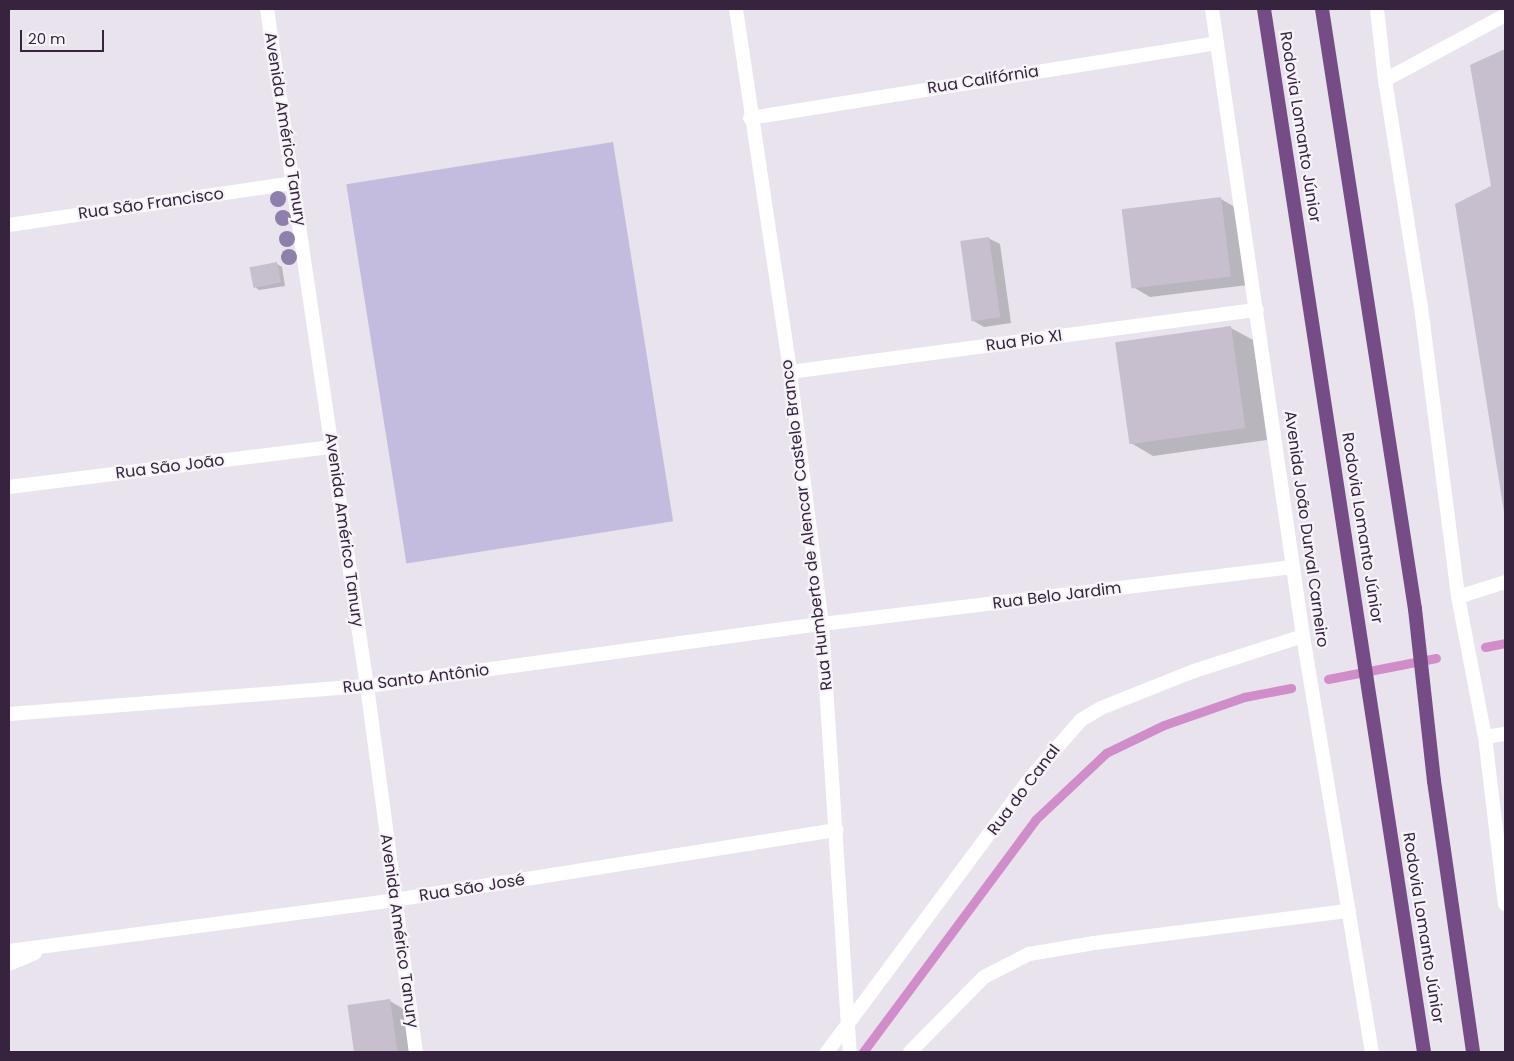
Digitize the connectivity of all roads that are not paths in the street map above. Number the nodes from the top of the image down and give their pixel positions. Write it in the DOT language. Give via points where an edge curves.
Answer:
graph roads {
  1 [pos="267,9"];
  2 [pos="736,9"];
  3 [pos="1212,9"];
  4 [pos="1264,9"];
  5 [pos="1322,9"];
  6 [pos="1378,9"];
  7 [pos="1505,15"];
  8 [pos="1217,43"];
  9 [pos="1385,80"];
  10 [pos="750,118"];
  11 [pos="294,183"];
  12 [pos="9,225"];
  13 [pos="1257,310"];
  14 [pos="790,372"];
  15 [pos="332,447"];
  16 [pos="9,487"];
  17 [pos="1293,567"];
  18 [pos="1505,582"];
  19 [pos="1458,597"];
  20 [pos="822,624"];
  21 [pos="1303,636"];
  22 [pos="367,686"];
  23 [pos="9,714"];
  24 [pos="1505,734"];
  25 [pos="1484,737"];
  26 [pos="836,830"];
  27 [pos="394,900"];
  28 [pos="1505,904"];
  29 [pos="1349,911"];
  30 [pos="47,948"];
  31 [pos="9,951"];
  32 [pos="9,964"];
  33 [pos="848,1026"];
  34 [pos="849,1049"];
  35 [pos="416,1052"];
  36 [pos="827,1052"];
  37 [pos="910,1052"];
  38 [pos="1372,1052"];
  39 [pos="1424,1052"];
  40 [pos="1473,1052"];
  1 -- 11 [label="street, Avenida Américo Tanury"];
  2 -- 10 [label="street, Rua Humberto de Alencar Castelo Branco"];
  3 -- 8 [label="street, Avenida João Durval Carneiro"];
  4 -- 39 [label="highway, Rodovia Lomanto Júnior"];
  5 -- 40 [label="highway, Rodovia Lomanto Júnior" via="1415,609 1426,718"];
  6 -- 9 [label="street"];
  7 -- 9 [label="street"];
  8 -- 10 [label="street, Rua Califórnia"];
  8 -- 13 [label="street, Avenida João Durval Carneiro"];
  9 -- 19 [label="street" via="1421,307"];
  10 -- 14 [label="street, Rua Humberto de Alencar Castelo Branco"];
  11 -- 12 [label="street, Rua São Francisco"];
  11 -- 15 [label="street, Avenida Américo Tanury"];
  13 -- 14 [label="street, Rua Pio XI"];
  13 -- 17 [label="street, Avenida João Durval Carneiro"];
  14 -- 20 [label="street, Rua Humberto de Alencar Castelo Branco"];
  15 -- 16 [label="street, Rua São João"];
  15 -- 22 [label="street, Avenida Américo Tanury"];
  17 -- 20 [label="street, Rua Belo Jardim"];
  17 -- 21 [label="street, Avenida João Durval Carneiro"];
  18 -- 19 [label="street"];
  19 -- 25 [label="street"];
  20 -- 22 [label="street, Rua Santo Antônio"];
  20 -- 26 [label="street, Rua Humberto de Alencar Castelo Branco"];
  21 -- 29 [label="street, Avenida João Durval Carneiro"];
  21 -- 33 [label="street, Rua do Canal" via="1194,671 1100,708 1081,720 1032,776"];
  22 -- 23 [label="street, Rua Santo Antônio"];
  22 -- 27 [label="street, Avenida Américo Tanury"];
  24 -- 25 [label="street"];
  25 -- 28 [label="street"];
  26 -- 27 [label="street, Rua São José"];
  26 -- 33 [label="street, Rua Humberto de Alencar Castelo Branco"];
  27 -- 30 [label="street, Rua São José"];
  27 -- 35 [label="street, Avenida Américo Tanury"];
  29 -- 37 [label="street" via="1113,940 1029,954 984,978"];
  29 -- 38 [label="street, Avenida João Durval Carneiro"];
  30 -- 31 [label="street, Rua São José"];
  30 -- 32 [label="street, Rua São José"];
  33 -- 34 [label="street, Rua Humberto de Alencar Castelo Branco"];
  33 -- 36 [label="street, Rua do Canal"];
}
